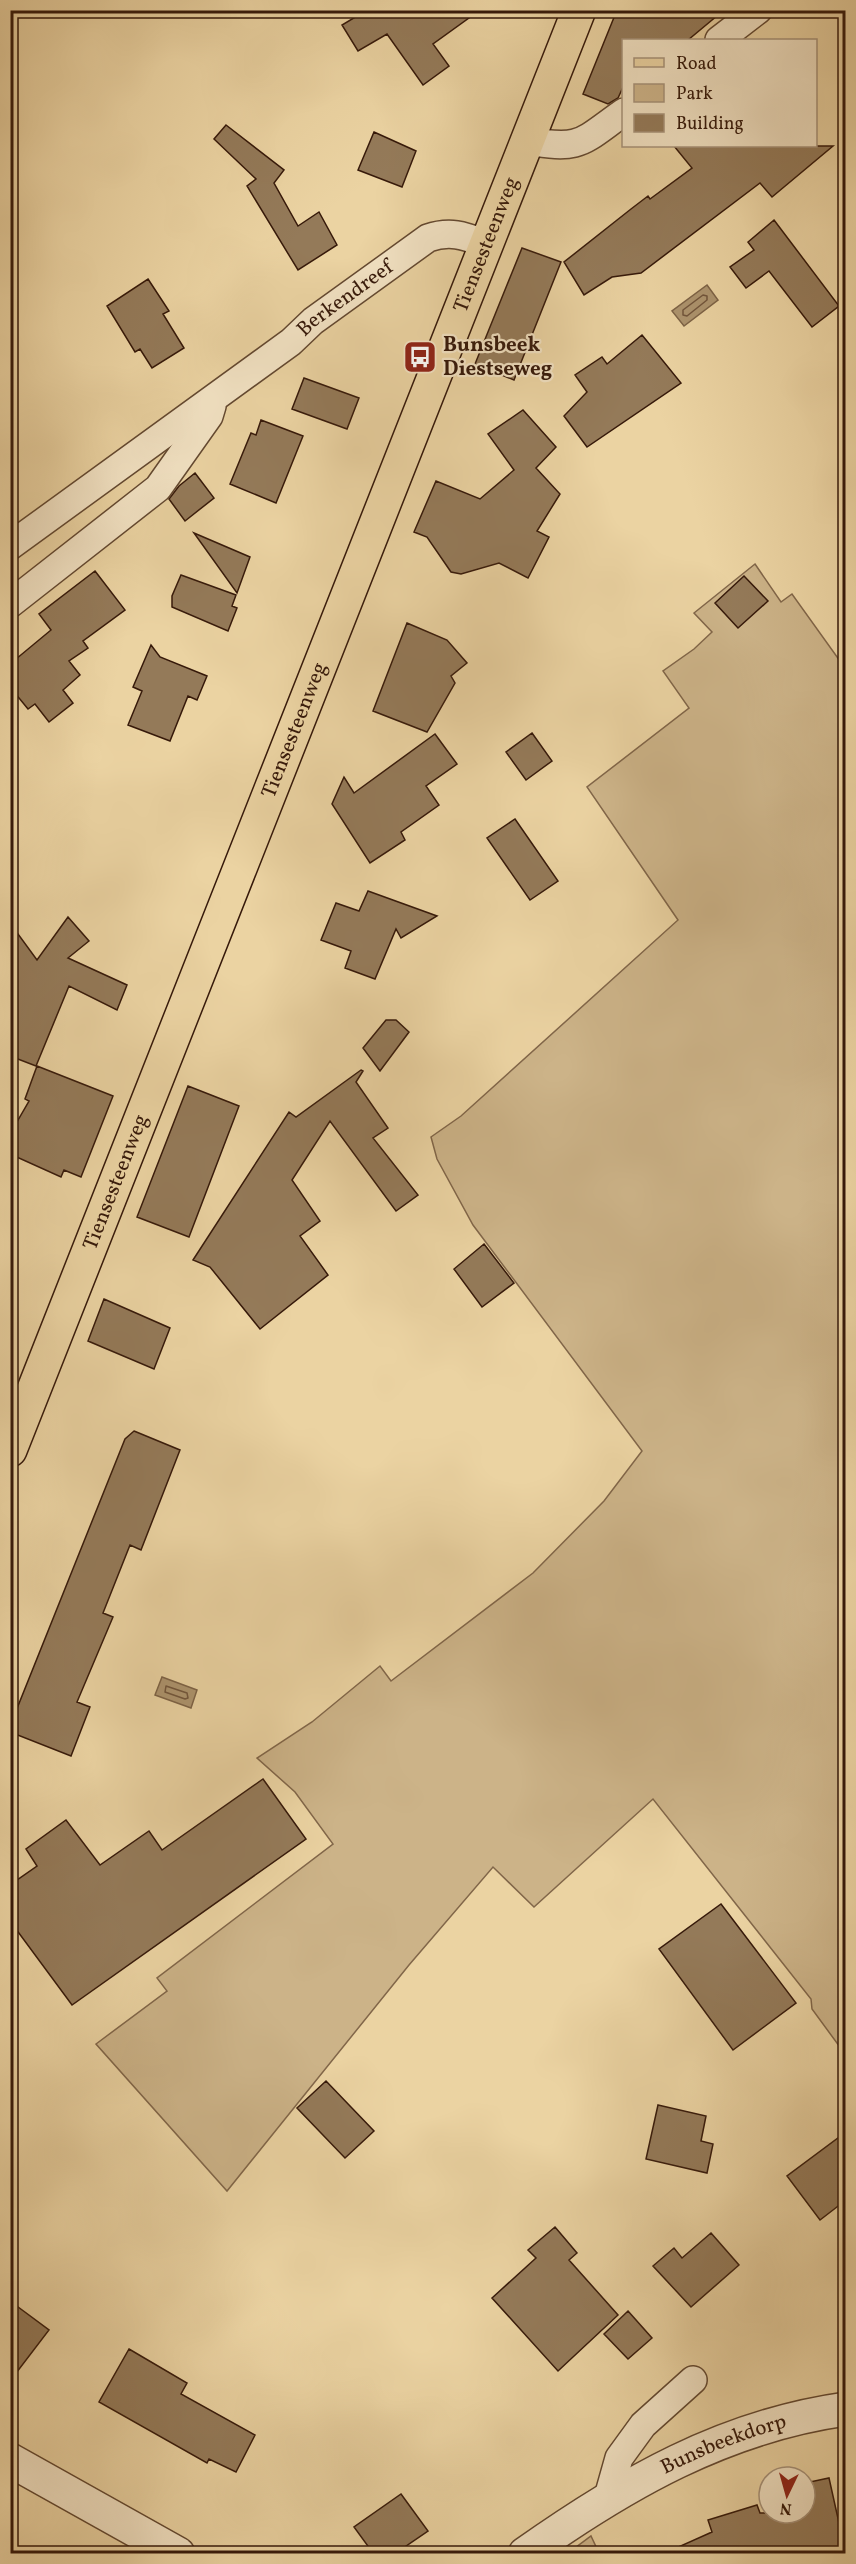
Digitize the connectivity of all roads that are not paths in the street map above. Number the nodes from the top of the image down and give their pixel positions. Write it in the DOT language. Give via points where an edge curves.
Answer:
graph roads {
  1 [pos="579,10"];
  2 [pos="758,10"];
  3 [pos="720,39"];
  4 [pos="622,112"];
  5 [pos="527,141"];
  6 [pos="487,244"];
  7 [pos="214,399"];
  8 [pos="10,546"];
  9 [pos="10,604"];
  10 [pos="10,1450"];
  11 [pos="693,2380"];
  12 [pos="846,2409"];
  13 [pos="10,2460"];
  14 [pos="608,2497"];
  15 [pos="178,2553"];
  16 [pos="525,2553"];
  1 -- 5 [label="main road, Tiensesteenweg"];
  2 -- 3 [label="street"];
  4 -- 5 [label="street" via="578,144 558,146"];
  5 -- 6 [label="main road, Tiensesteenweg"];
  6 -- 7 [label="street, Berkendreef" via="456,233 428,238"];
  6 -- 10 [label="main road, Tiensesteenweg"];
  7 -- 8 [label="street, Berkendreef"];
  7 -- 9 [label="street, Berkendreef" via="208,416 158,488"];
  11 -- 14 [label="street, Bunsbeekdorp" via="643,2425 619,2458"];
  12 -- 14 [label="street, Bunsbeekdorp" via="798,2416 741,2434 655,2471"];
  13 -- 15 [label="street"];
  14 -- 16 [label="street, Bunsbeekdorp"];
}
